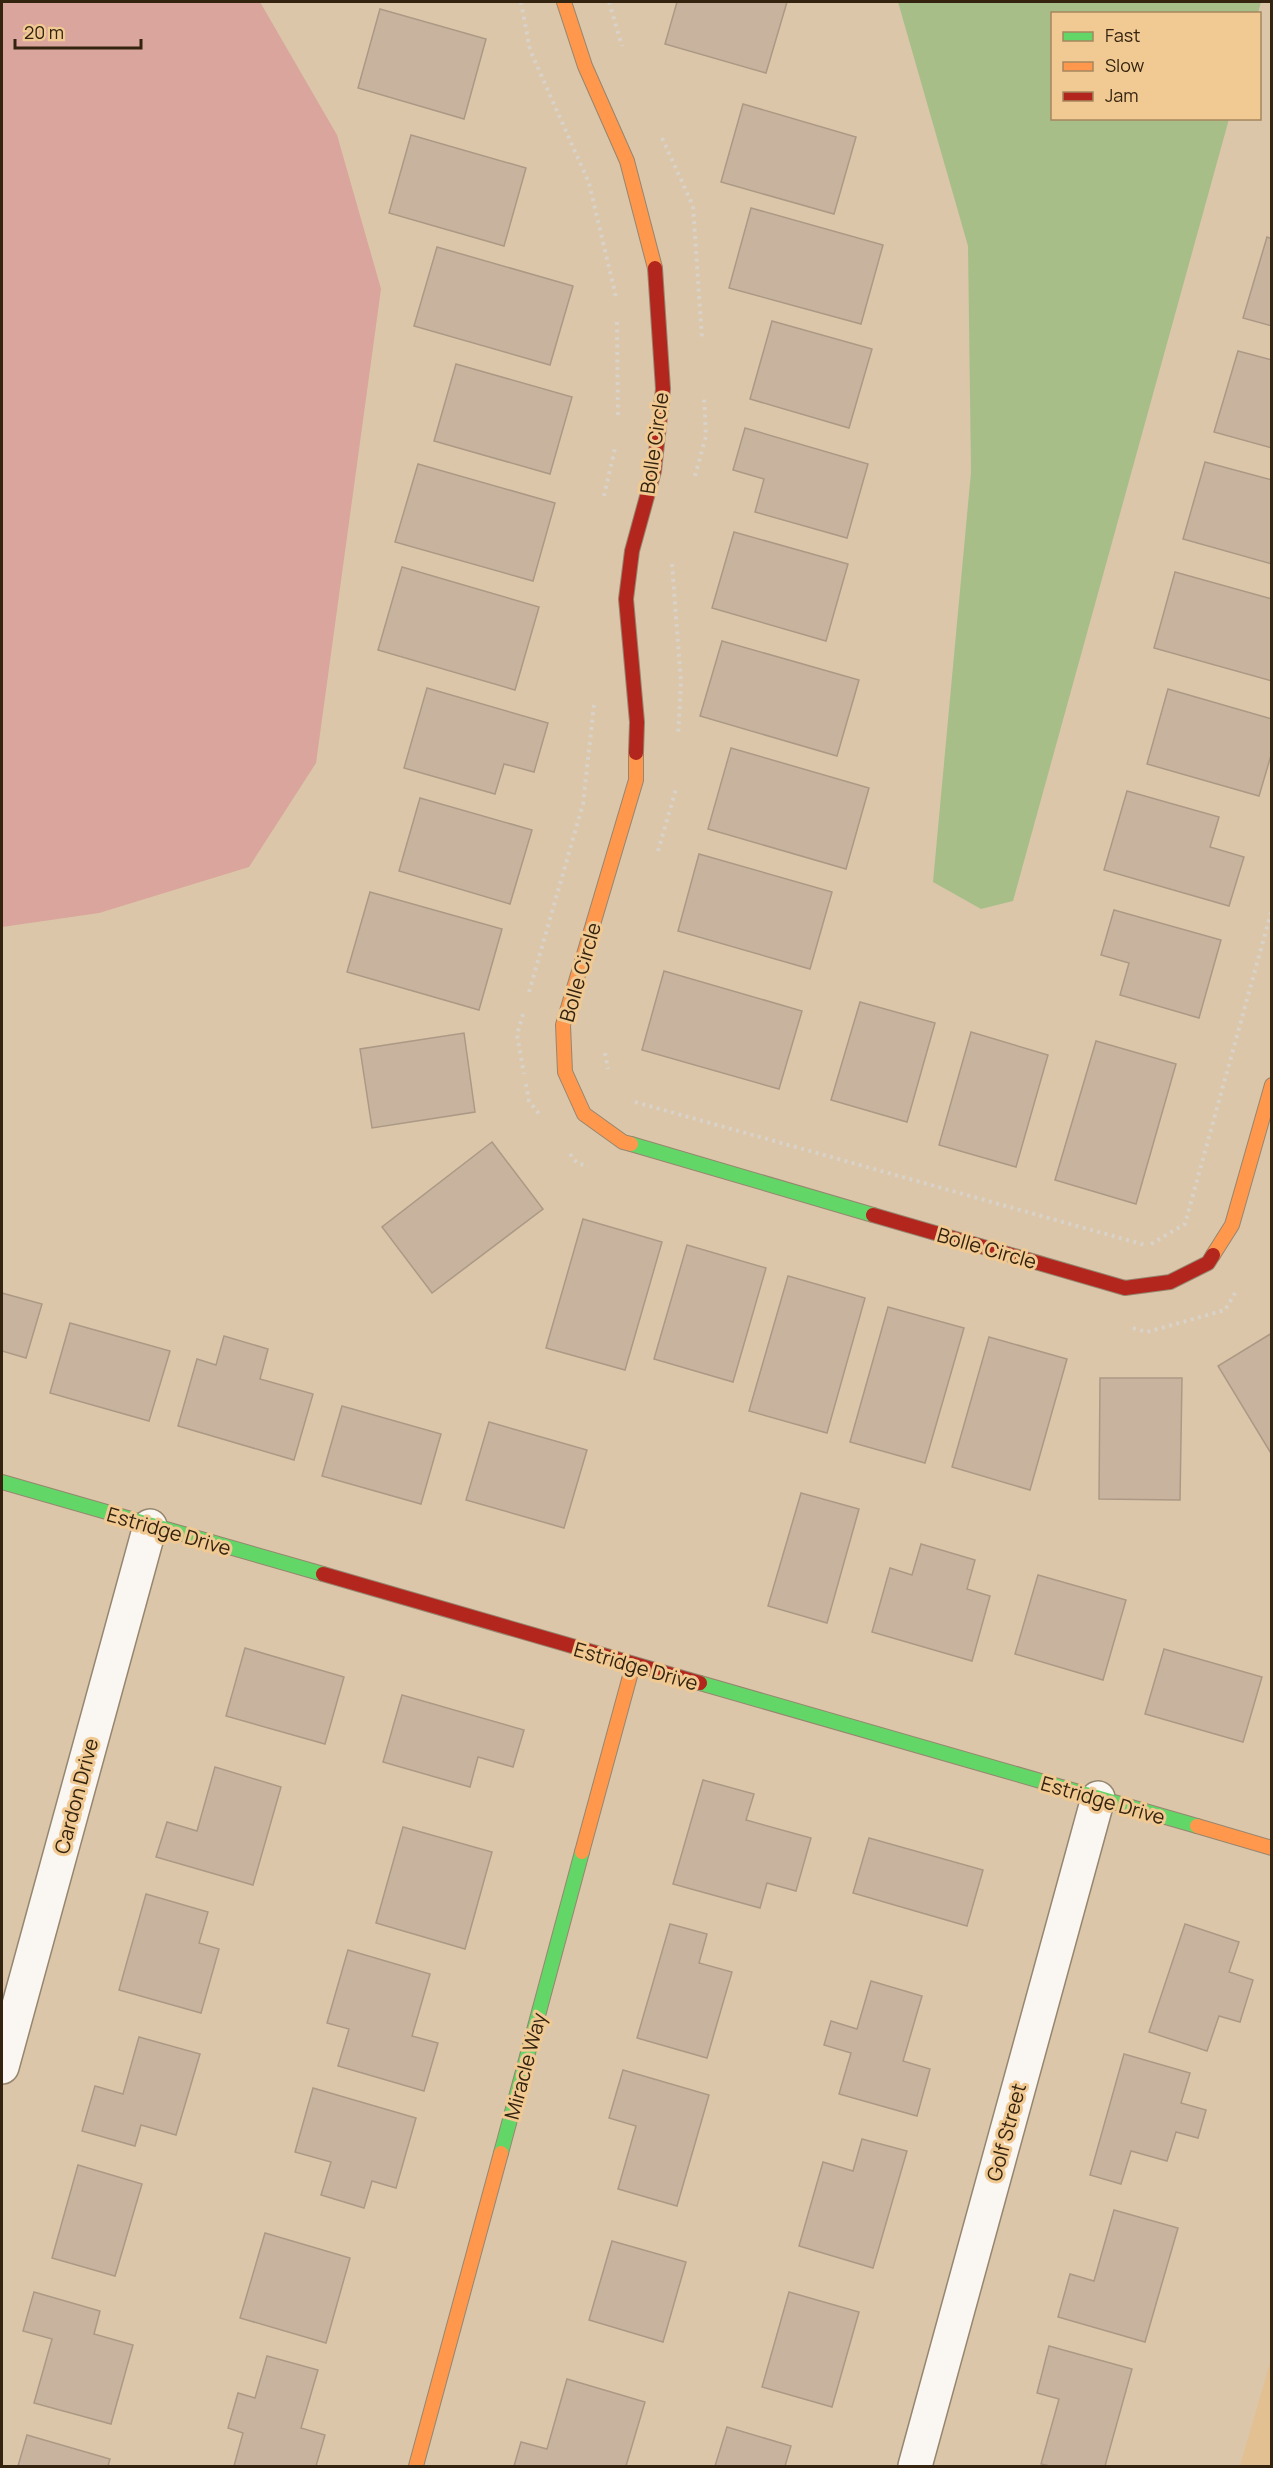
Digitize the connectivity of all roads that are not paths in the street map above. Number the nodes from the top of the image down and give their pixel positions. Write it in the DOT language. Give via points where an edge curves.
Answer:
graph roads {
  1 [pos="564,2"];
  2 [pos="1272,1085"];
  3 [pos="2,1482"];
  4 [pos="150,1526"];
  5 [pos="633,1665"];
  6 [pos="1098,1798"];
  7 [pos="1272,1848"];
  8 [pos="2,2067"];
  9 [pos="416,2466"];
  10 [pos="915,2466"];
  1 -- 2 [label="street, Bolle Circle" via="585,66 627,161 655,264 663,389 654,471 633,551 626,599 637,722 636,780 563,1025 565,1072 584,1114 623,1142 1125,1288 1170,1282 1208,1263 1232,1225"];
  3 -- 4 [label="street, Estridge Drive"];
  4 -- 5 [label="street, Estridge Drive"];
  4 -- 8 [label="street, Cardon Drive"];
  5 -- 6 [label="street, Estridge Drive"];
  5 -- 9 [label="street, Miracle Way"];
  6 -- 7 [label="street, Estridge Drive"];
  6 -- 10 [label="street, Golf Street"];
}
